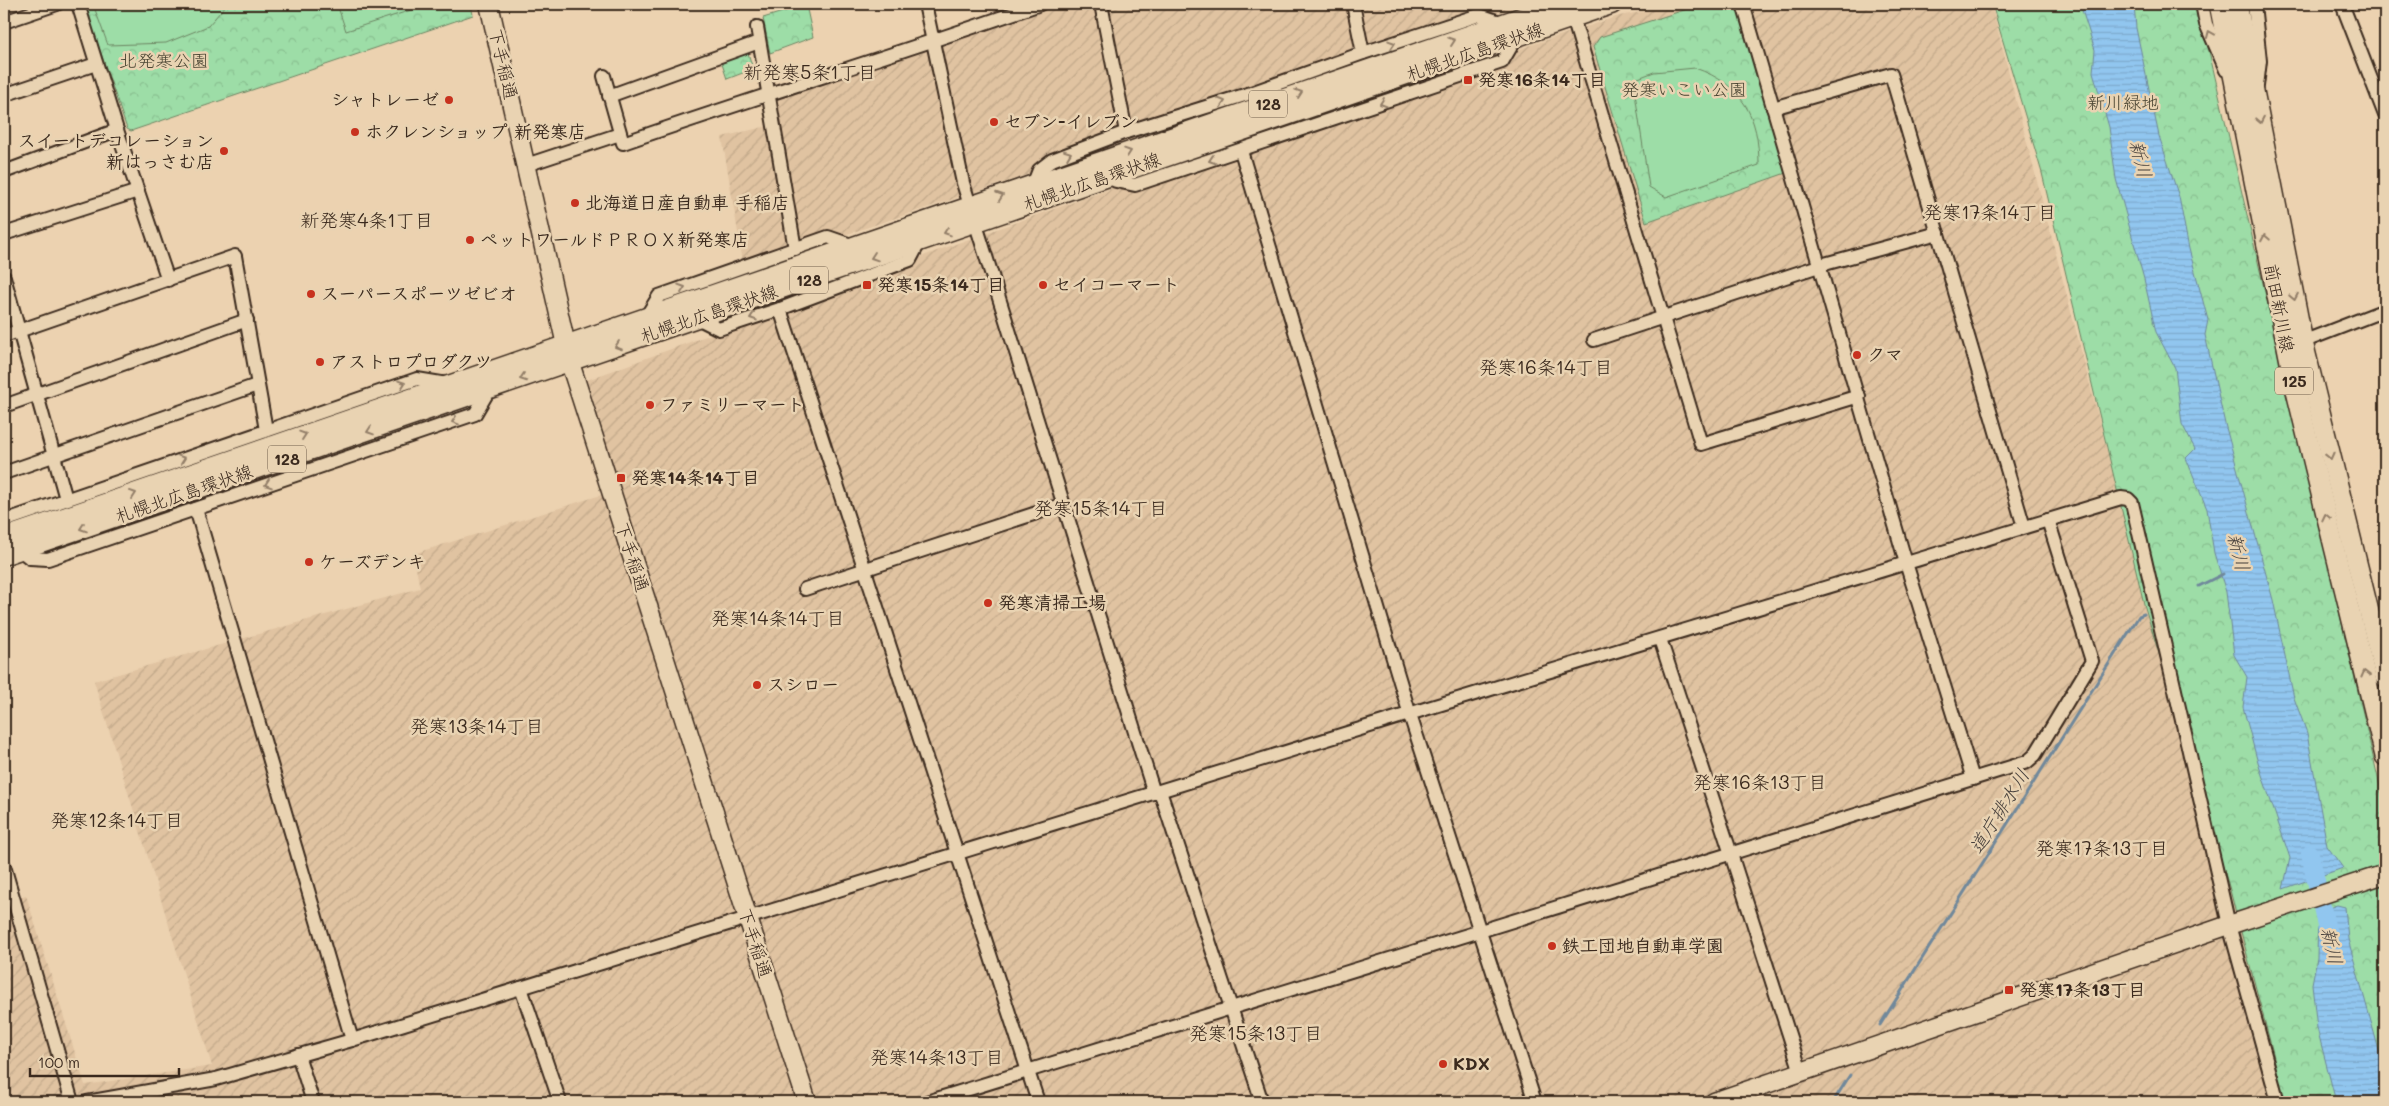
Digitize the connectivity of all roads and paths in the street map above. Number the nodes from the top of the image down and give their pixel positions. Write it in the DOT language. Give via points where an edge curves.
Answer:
graph roads {
  1 [pos="57,4"];
  2 [pos="78,4"];
  3 [pos="489,4"];
  4 [pos="925,4"];
  5 [pos="1040,4"];
  6 [pos="1101,4"];
  7 [pos="1353,4"];
  8 [pos="1560,4"];
  9 [pos="1612,4"];
  10 [pos="1743,4"];
  11 [pos="2202,4"];
  12 [pos="2218,4"];
  13 [pos="2237,4"];
  14 [pos="2254,4"];
  15 [pos="2342,4"];
  16 [pos="1573,18"];
  17 [pos="4,22"];
  18 [pos="1503,23"];
  19 [pos="757,27"];
  20 [pos="1516,38"];
  21 [pos="759,42"];
  22 [pos="932,42"];
  23 [pos="1363,53"];
  24 [pos="96,64"];
  25 [pos="604,76"];
  26 [pos="768,93"];
  27 [pos="4,95"];
  28 [pos="2237,95"];
  29 [pos="609,96"];
  30 [pos="2256,98"];
  31 [pos="1773,108"];
  32 [pos="2385,115"];
  33 [pos="117,130"];
  34 [pos="1126,132"];
  35 [pos="620,134"];
  36 [pos="1241,151"];
  37 [pos="526,166"];
  38 [pos="4,172"];
  39 [pos="1109,176"];
  40 [pos="1032,184"];
  41 [pos="138,190"];
  42 [pos="973,214"];
  43 [pos="1938,233"];
  44 [pos="4,234"];
  45 [pos="920,241"];
  46 [pos="854,246"];
  47 [pos="795,248"];
  48 [pos="1820,266"];
  49 [pos="4,277"];
  50 [pos="168,280"];
  51 [pos="780,309"];
  52 [pos="2385,310"];
  53 [pos="646,317"];
  54 [pos="1664,317"];
  55 [pos="697,318"];
  56 [pos="247,320"];
  57 [pos="19,331"];
  58 [pos="4,336"];
  59 [pos="1594,340"];
  60 [pos="2295,344"];
  61 [pos="567,354"];
  62 [pos="257,385"];
  63 [pos="449,385"];
  64 [pos="489,390"];
  65 [pos="36,394"];
  66 [pos="1859,396"];
  67 [pos="4,406"];
  68 [pos="266,430"];
  69 [pos="54,455"];
  70 [pos="4,473"];
  71 [pos="66,499"];
  72 [pos="1064,504"];
  73 [pos="196,509"];
  74 [pos="2048,520"];
  75 [pos="4,521"];
  76 [pos="2024,527"];
  77 [pos="4,538"];
  78 [pos="12,553"];
  79 [pos="1906,563"];
  80 [pos="863,570"];
  81 [pos="805,589"];
  82 [pos="2379,625"];
  83 [pos="1660,639"];
  84 [pos="2385,677"];
  85 [pos="1410,715"];
  86 [pos="2385,756"];
  87 [pos="1973,779"];
  88 [pos="1157,792"];
  89 [pos="956,854"];
  90 [pos="1731,854"];
  91 [pos="4,866"];
  92 [pos="2384,874"];
  93 [pos="746,918"];
  94 [pos="2237,922"];
  95 [pos="1481,931"];
  96 [pos="521,988"];
  97 [pos="1231,1008"];
  98 [pos="352,1040"];
  99 [pos="298,1055"];
  100 [pos="1028,1071"];
  101 [pos="1801,1072"];
  102 [pos="72,1102"];
  103 [pos="87,1102"];
  104 [pos="313,1102"];
  105 [pos="560,1102"];
  106 [pos="807,1102"];
  107 [pos="927,1102"];
  108 [pos="1038,1102"];
  109 [pos="1262,1102"];
  110 [pos="1535,1102"];
  111 [pos="1714,1102"];
  112 [pos="2278,1102"];
  1 -- 17 [label="street"];
  2 -- 24 [label="street"];
  3 -- 37 [label="main road, 下手稲通"];
  4 -- 22 [label="street"];
  5 -- 22 [label="street"];
  6 -- 34 [label="street"];
  7 -- 23 [label="street"];
  8 -- 18 [label="main road, 札幌北広島環状線 / 128"];
  9 -- 16 [label="main road, 札幌北広島環状線 / 128"];
  10 -- 31 [label="street"];
  28 -- 11 [label="street, one-way" via="2206,24"];
  12 -- 28 [label="main road, 前田新川線 / 125"];
  13 -- 30 [label="main road, 前田新川線 / 125"];
  14 -- 30 [label="street" via="2260,61"];
  15 -- 32 [label="street"];
  16 -- 20 [label="main road, 札幌北広島環状線 / 128"];
  16 -- 54 [label="street"];
  23 -- 18 [label="street, one-way" via="1478,16"];
  40 -- 18 [label="main road, 札幌北広島環状線 / 128, one-way"];
  19 -- 21 [label="street"];
  20 -- 36 [label="street, one-way" via="1502,62"];
  20 -- 39 [label="main road, 札幌北広島環状線 / 128"];
  21 -- 26 [label="street"];
  21 -- 29 [label="street"];
  22 -- 26 [label="street"];
  22 -- 42 [label="street"];
  34 -- 23 [label="street, one-way" via="1251,93"];
  24 -- 27 [label="street"];
  24 -- 33 [label="street"];
  25 -- 29 [label="street"];
  26 -- 35 [label="street" via="623,143"];
  26 -- 47 [label="street"];
  60 -- 28 [label="main road, 前田新川線 / 125, one-way"];
  29 -- 35 [label="street"];
  30 -- 60 [label="main road, 前田新川線 / 125, one-way"];
  31 -- 43 [label="street" via="1891,74"];
  31 -- 48 [label="street"];
  33 -- 38 [label="street"];
  33 -- 41 [label="street"];
  40 -- 34 [label="street, one-way" via="1039,170 1052,160"];
  35 -- 37 [label="street"];
  36 -- 39 [label="street, one-way" via="1135,185"];
  36 -- 85 [label="street"];
  37 -- 61 [label="main road, 下手稲通"];
  39 -- 42 [label="main road, 札幌北広島環状線 / 128"];
  42 -- 40 [label="main road, 札幌北広島環状線 / 128, one-way"];
  41 -- 44 [label="street"];
  41 -- 50 [label="street"];
  42 -- 45 [label="main road, 札幌北広島環状線 / 128, one-way"];
  42 -- 46 [label="main road, 札幌北広島環状線 / 128"];
  42 -- 72 [label="street"];
  43 -- 48 [label="street"];
  43 -- 76 [label="street"];
  45 -- 51 [label="street" via="910,260"];
  45 -- 55 [label="main road, 札幌北広島環状線 / 128, one-way"];
  46 -- 47 [label="street" via="828,237"];
  46 -- 53 [label="main road, 札幌北広島環状線 / 128"];
  53 -- 47 [label="street, one-way" via="659,296"];
  48 -- 54 [label="street"];
  48 -- 66 [label="street"];
  49 -- 57 [label="street"];
  50 -- 56 [label="street" via="235,256"];
  50 -- 57 [label="street"];
  51 -- 55 [label="street, one-way" via="719,328"];
  51 -- 80 [label="street"];
  52 -- 60 [label="street"];
  53 -- 61 [label="main road, 札幌北広島環状線 / 128"];
  54 -- 59 [label="street"];
  54 -- 66 [label="street" via="1701,444"];
  55 -- 61 [label="main road, 札幌北広島環状線 / 128, one-way"];
  56 -- 62 [label="street"];
  56 -- 65 [label="street"];
  57 -- 58 [label="street"];
  57 -- 65 [label="street"];
  60 -- 82 [label="main road, 前田新川線 / 125, one-way"];
  86 -- 60 [label="main road, 前田新川線 / 125, one-way" via="2348,610"];
  61 -- 63 [label="main road, 札幌北広島環状線 / 128"];
  61 -- 64 [label="main road, 札幌北広島環状線 / 128, one-way"];
  61 -- 93 [label="main road, 下手稲通"];
  62 -- 68 [label="street"];
  62 -- 69 [label="street"];
  68 -- 63 [label="street, one-way" via="417,379"];
  77 -- 63 [label="main road, 札幌北広島環状線 / 128, one-way"];
  64 -- 73 [label="street, one-way" via="475,414"];
  64 -- 78 [label="main road, 札幌北広島環状線 / 128, one-way"];
  65 -- 67 [label="street"];
  65 -- 69 [label="street"];
  66 -- 79 [label="street"];
  71 -- 68 [label="street, one-way"];
  69 -- 70 [label="street"];
  69 -- 71 [label="street"];
  71 -- 75 [label="street"];
  72 -- 80 [label="street"];
  72 -- 88 [label="street"];
  73 -- 78 [label="street" via="48,559"];
  73 -- 98 [label="street"];
  74 -- 76 [label="street"];
  74 -- 87 [label="street" via="2092,661 2035,755 2027,762"];
  74 -- 94 [label="street" via="2121,498 2132,503"];
  76 -- 79 [label="street"];
  79 -- 83 [label="street"];
  79 -- 87 [label="street"];
  80 -- 81 [label="street"];
  80 -- 89 [label="street"];
  82 -- 84 [label="main road, 前田新川線 / 125"];
  83 -- 85 [label="street"];
  83 -- 90 [label="street"];
  85 -- 88 [label="street"];
  85 -- 95 [label="street"];
  87 -- 90 [label="street"];
  88 -- 89 [label="street"];
  88 -- 97 [label="street"];
  89 -- 93 [label="street"];
  89 -- 100 [label="street"];
  90 -- 95 [label="street"];
  90 -- 101 [label="street"];
  91 -- 102 [label="street"];
  92 -- 94 [label="main road"];
  93 -- 96 [label="street"];
  93 -- 106 [label="main road, 下手稲通"];
  94 -- 101 [label="main road"];
  94 -- 112 [label="street"];
  95 -- 97 [label="street"];
  95 -- 110 [label="street"];
  96 -- 98 [label="street"];
  96 -- 105 [label="street"];
  97 -- 100 [label="street"];
  97 -- 109 [label="street"];
  98 -- 99 [label="street"];
  99 -- 103 [label="street" via="216,1079"];
  99 -- 104 [label="street"];
  100 -- 107 [label="street"];
  100 -- 108 [label="street"];
  101 -- 111 [label="main road"];
}
